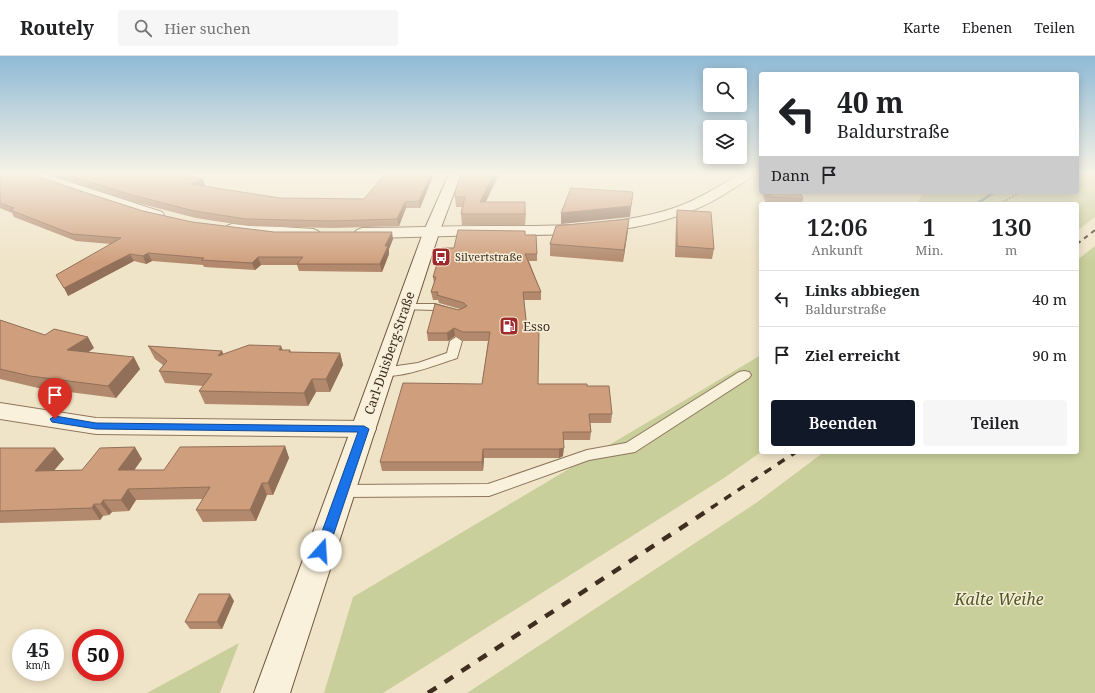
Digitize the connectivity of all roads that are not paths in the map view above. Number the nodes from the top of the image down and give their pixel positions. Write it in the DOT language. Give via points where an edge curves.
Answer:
graph roads {
  1 [pos="124,204"];
  2 [pos="443,204"];
  3 [pos="699,204"];
  4 [pos="170,219"];
  5 [pos="222,228"];
  6 [pos="344,233"];
  7 [pos="431,233"];
  8 [pos="329,234"];
  9 [pos="405,307"];
  10 [pos="460,314"];
  11 [pos="456,341"];
  12 [pos="383,372"];
  13 [pos="744,375"];
  14 [pos="0,411"];
  15 [pos="364,429"];
  16 [pos="342,491"];
  17 [pos="272,693"];
  1 -- 4 [label="street"];
  2 -- 7 [label="street, Carl-Duisberg-Straße"];
  3 -- 7 [label="street" via="666,215 616,225 542,232"];
  5 -- 8 [label="street"];
  6 -- 7 [label="street"];
  7 -- 9 [label="street, Carl-Duisberg-Straße"];
  9 -- 10 [label="lane" via="435,307"];
  9 -- 12 [label="street, Carl-Duisberg-Straße"];
  11 -- 12 [label="lane" via="453,354 420,367"];
  12 -- 15 [label="street, Carl-Duisberg-Straße"];
  13 -- 16 [label="lane" via="630,448 587,455 490,490"];
  14 -- 15 [label="street" via="96,426"];
  15 -- 16 [label="street, Carl-Duisberg-Straße"];
  16 -- 17 [label="street, Carl-Duisberg-Straße"];
}
